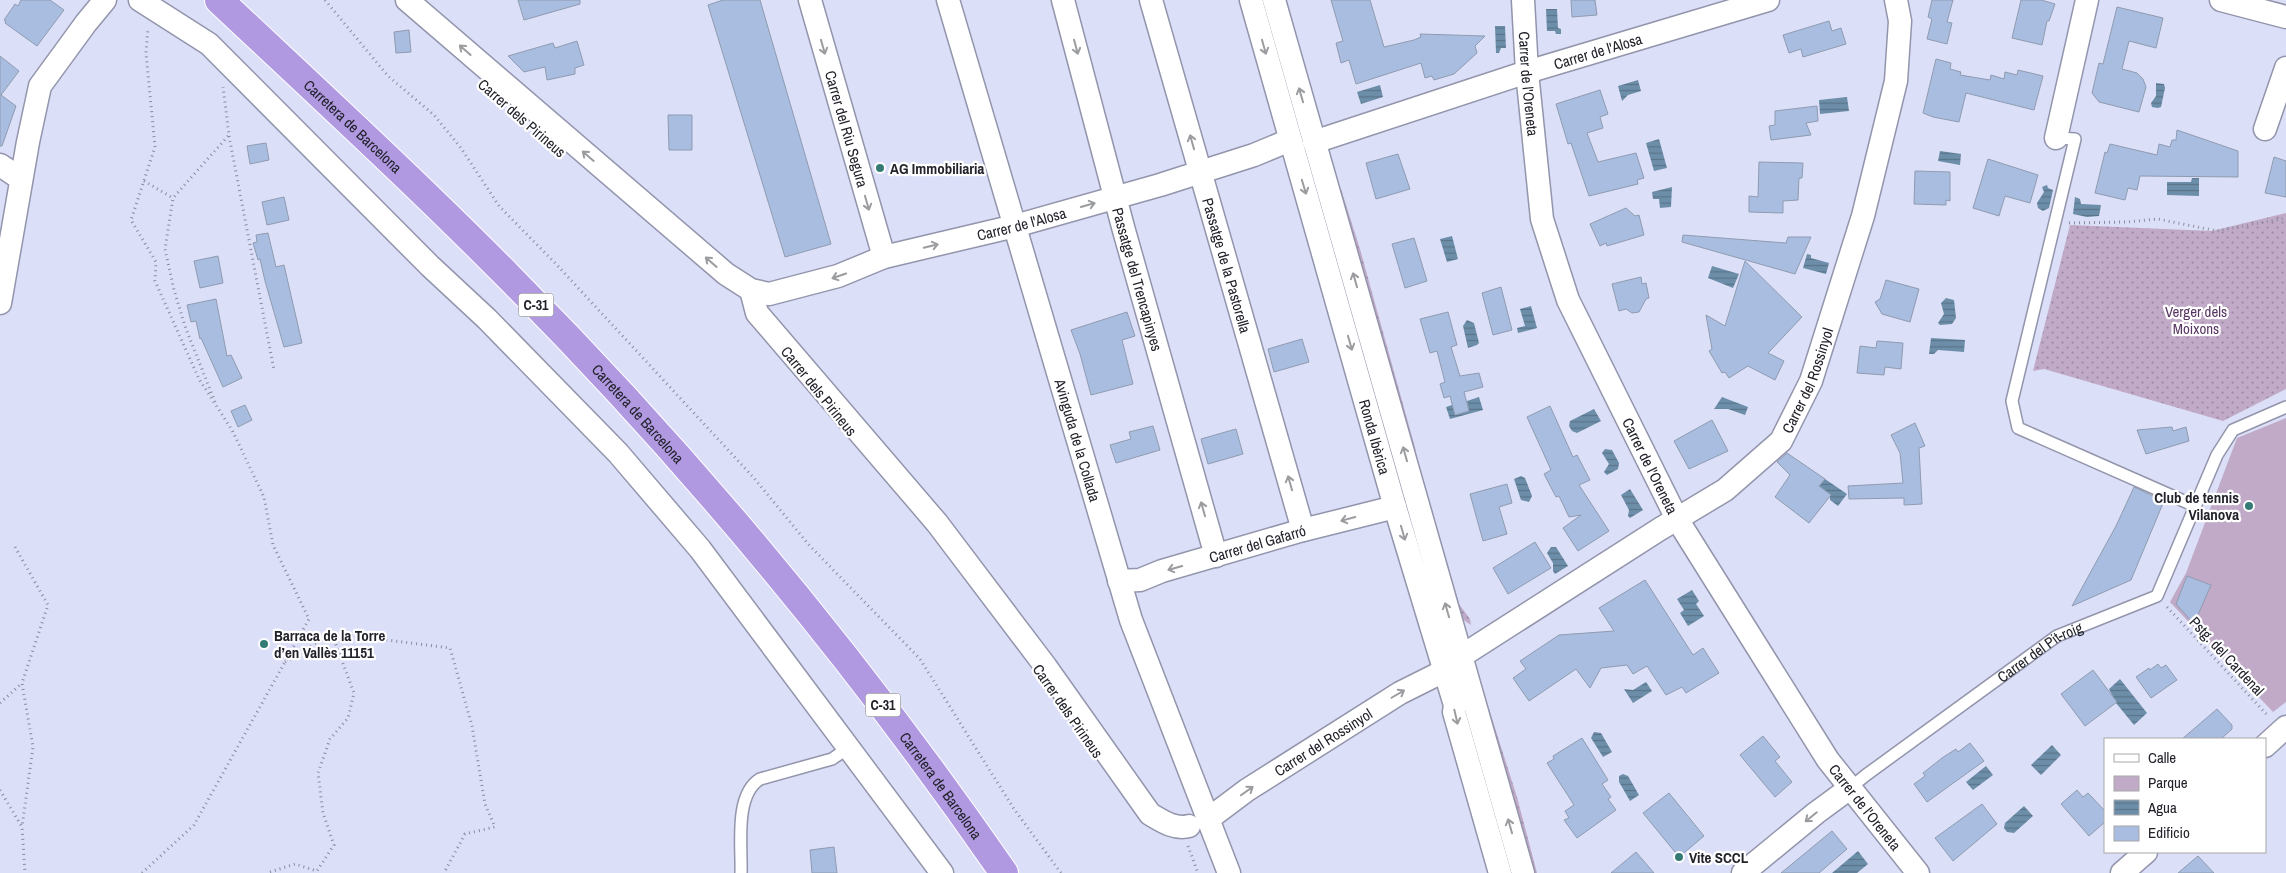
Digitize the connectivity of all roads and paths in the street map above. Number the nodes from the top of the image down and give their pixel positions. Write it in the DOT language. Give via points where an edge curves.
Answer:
graph roads {
  1 [pos="219,0"];
  2 [pos="325,0"];
  3 [pos="408,0"];
  4 [pos="810,0"];
  5 [pos="948,0"];
  6 [pos="1063,0"];
  7 [pos="1151,0"];
  8 [pos="1251,0"];
  9 [pos="1274,0"];
  10 [pos="1522,0"];
  11 [pos="1768,0"];
  12 [pos="1896,0"];
  13 [pos="2088,0"];
  14 [pos="2220,0"];
  15 [pos="101,2"];
  16 [pos="145,3"];
  17 [pos="2286,17"];
  18 [pos="218,53"];
  19 [pos="2286,68"];
  20 [pos="1527,72"];
  21 [pos="2265,128"];
  22 [pos="229,135"];
  23 [pos="2056,138"];
  24 [pos="1290,140"];
  25 [pos="1314,142"];
  26 [pos="0,165"];
  27 [pos="1200,172"];
  28 [pos="21,179"];
  29 [pos="144,181"];
  30 [pos="173,198"];
  31 [pos="1116,198"];
  32 [pos="2286,218"];
  33 [pos="1015,226"];
  34 [pos="2052,229"];
  35 [pos="884,257"];
  36 [pos="751,290"];
  37 [pos="0,303"];
  38 [pos="274,370"];
  39 [pos="2286,407"];
  40 [pos="218,409"];
  41 [pos="2195,506"];
  42 [pos="1395,507"];
  43 [pos="1676,519"];
  44 [pos="1303,530"];
  45 [pos="15,547"];
  46 [pos="1216,556"];
  47 [pos="1119,581"];
  48 [pos="2156,596"];
  49 [pos="332,634"];
  50 [pos="284,663"];
  51 [pos="1452,664"];
  52 [pos="22,683"];
  53 [pos="0,703"];
  54 [pos="2284,729"];
  55 [pos="2266,745"];
  56 [pos="848,748"];
  57 [pos="1850,788"];
  58 [pos="0,790"];
  59 [pos="22,827"];
  60 [pos="1194,829"];
  61 [pos="2145,853"];
  62 [pos="24,873"];
  63 [pos="142,873"];
  64 [pos="271,873"];
  65 [pos="444,873"];
  66 [pos="741,873"];
  67 [pos="942,873"];
  68 [pos="1004,873"];
  69 [pos="1061,873"];
  70 [pos="1198,873"];
  71 [pos="1229,873"];
  72 [pos="1500,873"];
  73 [pos="1524,873"];
  74 [pos="1743,873"];
  75 [pos="1918,873"];
  76 [pos="2122,873"];
  1 -- 68 [label="highway, Carretera de Barcelona / C-31" via="485,253 646,423 752,544 882,705"];
  2 -- 69 [label="path" via="388,76 434,115 461,148 499,206 557,264 754,478 809,545 920,659 1014,809"];
  36 -- 3 [label="street, Carrer dels Pirineus, one-way" via="726,274"];
  4 -- 35 [label="street, Carrer del Riu Segura, one-way"];
  5 -- 33 [label="street, Avinguda de la Collada"];
  6 -- 31 [label="street, Passatge del Trencapinyes, one-way"];
  27 -- 7 [label="street, Passatge de la Pastorella, one-way"];
  8 -- 24 [label="street, Ronda Ibèrica, one-way"];
  25 -- 9 [label="street, Ronda Ibèrica, one-way"];
  10 -- 20 [label="street, Carrer de l'Oreneta"];
  11 -- 20 [label="street, Carrer de l'Alosa"];
  12 -- 43 [label="street, Carrer del Rossinyol" via="1900,21 1896,81 1863,216 1811,381 1781,441 1724,490"];
  13 -- 23 [label="street"];
  14 -- 17 [label="street"];
  15 -- 28 [label="street" via="40,86"];
  16 -- 18 [label="street"];
  16 -- 29 [label="path" via="155,147"];
  18 -- 22 [label="path"];
  18 -- 56 [label="street" via="430,266 487,318 618,453 700,549"];
  19 -- 21 [label="street"];
  20 -- 25 [label="street, Carrer de l'Alosa"];
  20 -- 43 [label="street, Carrer de l'Oreneta" via="1542,219 1568,300"];
  22 -- 30 [label="path"];
  22 -- 38 [label="path"];
  23 -- 34 [label="lane" via="2075,139"];
  24 -- 27 [label="street, Carrer de l'Alosa"];
  24 -- 42 [label="street, Ronda Ibèrica, one-way"];
  51 -- 25 [label="street, Ronda Ibèrica, one-way" via="1401,441"];
  26 -- 28 [label="street"];
  27 -- 31 [label="street, Carrer de l'Alosa"];
  44 -- 27 [label="street, Passatge de la Pastorella, one-way"];
  28 -- 37 [label="street"];
  29 -- 30 [label="path"];
  29 -- 40 [label="path" via="131,220 156,262 155,281 199,379"];
  30 -- 40 [label="path" via="165,249 170,274 186,329"];
  33 -- 31 [label="street, Carrer de l'Alosa, one-way"];
  46 -- 31 [label="street, Passatge del Trencapinyes, one-way"];
  32 -- 34 [label="path" via="2217,231 2158,219 2069,223"];
  35 -- 33 [label="street, Carrer de l'Alosa, one-way"];
  33 -- 47 [label="street, Avinguda de la Collada"];
  34 -- 41 [label="lane" via="2012,401 2018,428"];
  35 -- 36 [label="street, Carrer de l'Alosa, one-way" via="838,276 769,294"];
  36 -- 60 [label="street, Carrer dels Pirineus" via="757,313 937,523 1046,667 1150,814 1168,825"];
  39 -- 41 [label="lane" via="2233,430 2217,455"];
  40 -- 50 [label="path" via="232,430 264,497 273,545 309,619"];
  41 -- 48 [label="lane"];
  42 -- 44 [label="street, Carrer del Gafarró, one-way"];
  42 -- 51 [label="street, Ronda Ibèrica, one-way"];
  43 -- 51 [label="street, Carrer del Rossinyol"];
  43 -- 57 [label="street, Carrer de l'Oreneta" via="1828,760"];
  44 -- 46 [label="street, Carrer del Gafarró"];
  45 -- 52 [label="path" via="48,605"];
  46 -- 47 [label="street, Carrer del Gafarró, one-way" via="1140,580"];
  47 -- 60 [label="street, Avinguda de la Collada"];
  48 -- 54 [label="path, Pstg. del Cardenal"];
  48 -- 57 [label="lane, Carrer del Pit-roig" via="2057,636"];
  49 -- 50 [label="path"];
  49 -- 64 [label="path" via="354,693 348,718 330,739 318,773 323,813 334,846 317,871 295,864"];
  49 -- 65 [label="path" via="450,648 472,726 485,804 495,827 464,834"];
  50 -- 63 [label="path" via="194,825"];
  60 -- 51 [label="street, Carrer del Rossinyol, one-way" via="1247,790 1400,693"];
  51 -- 72 [label="street, Ronda Ibèrica, one-way"];
  73 -- 51 [label="street, Ronda Ibèrica, one-way"];
  52 -- 53 [label="path"];
  52 -- 59 [label="path" via="33,747"];
  54 -- 55 [label="street"];
  56 -- 66 [label="lane" via="832,759 753,783 743,805"];
  56 -- 67 [label="street"];
  57 -- 74 [label="street, Carrer del Pit-roig, one-way"];
  57 -- 75 [label="street, Carrer de l'Oreneta"];
  58 -- 59 [label="path"];
  59 -- 62 [label="path"];
  60 -- 70 [label="path"];
  60 -- 71 [label="street, Avinguda de la Collada"];
  61 -- 76 [label="street"];
}
